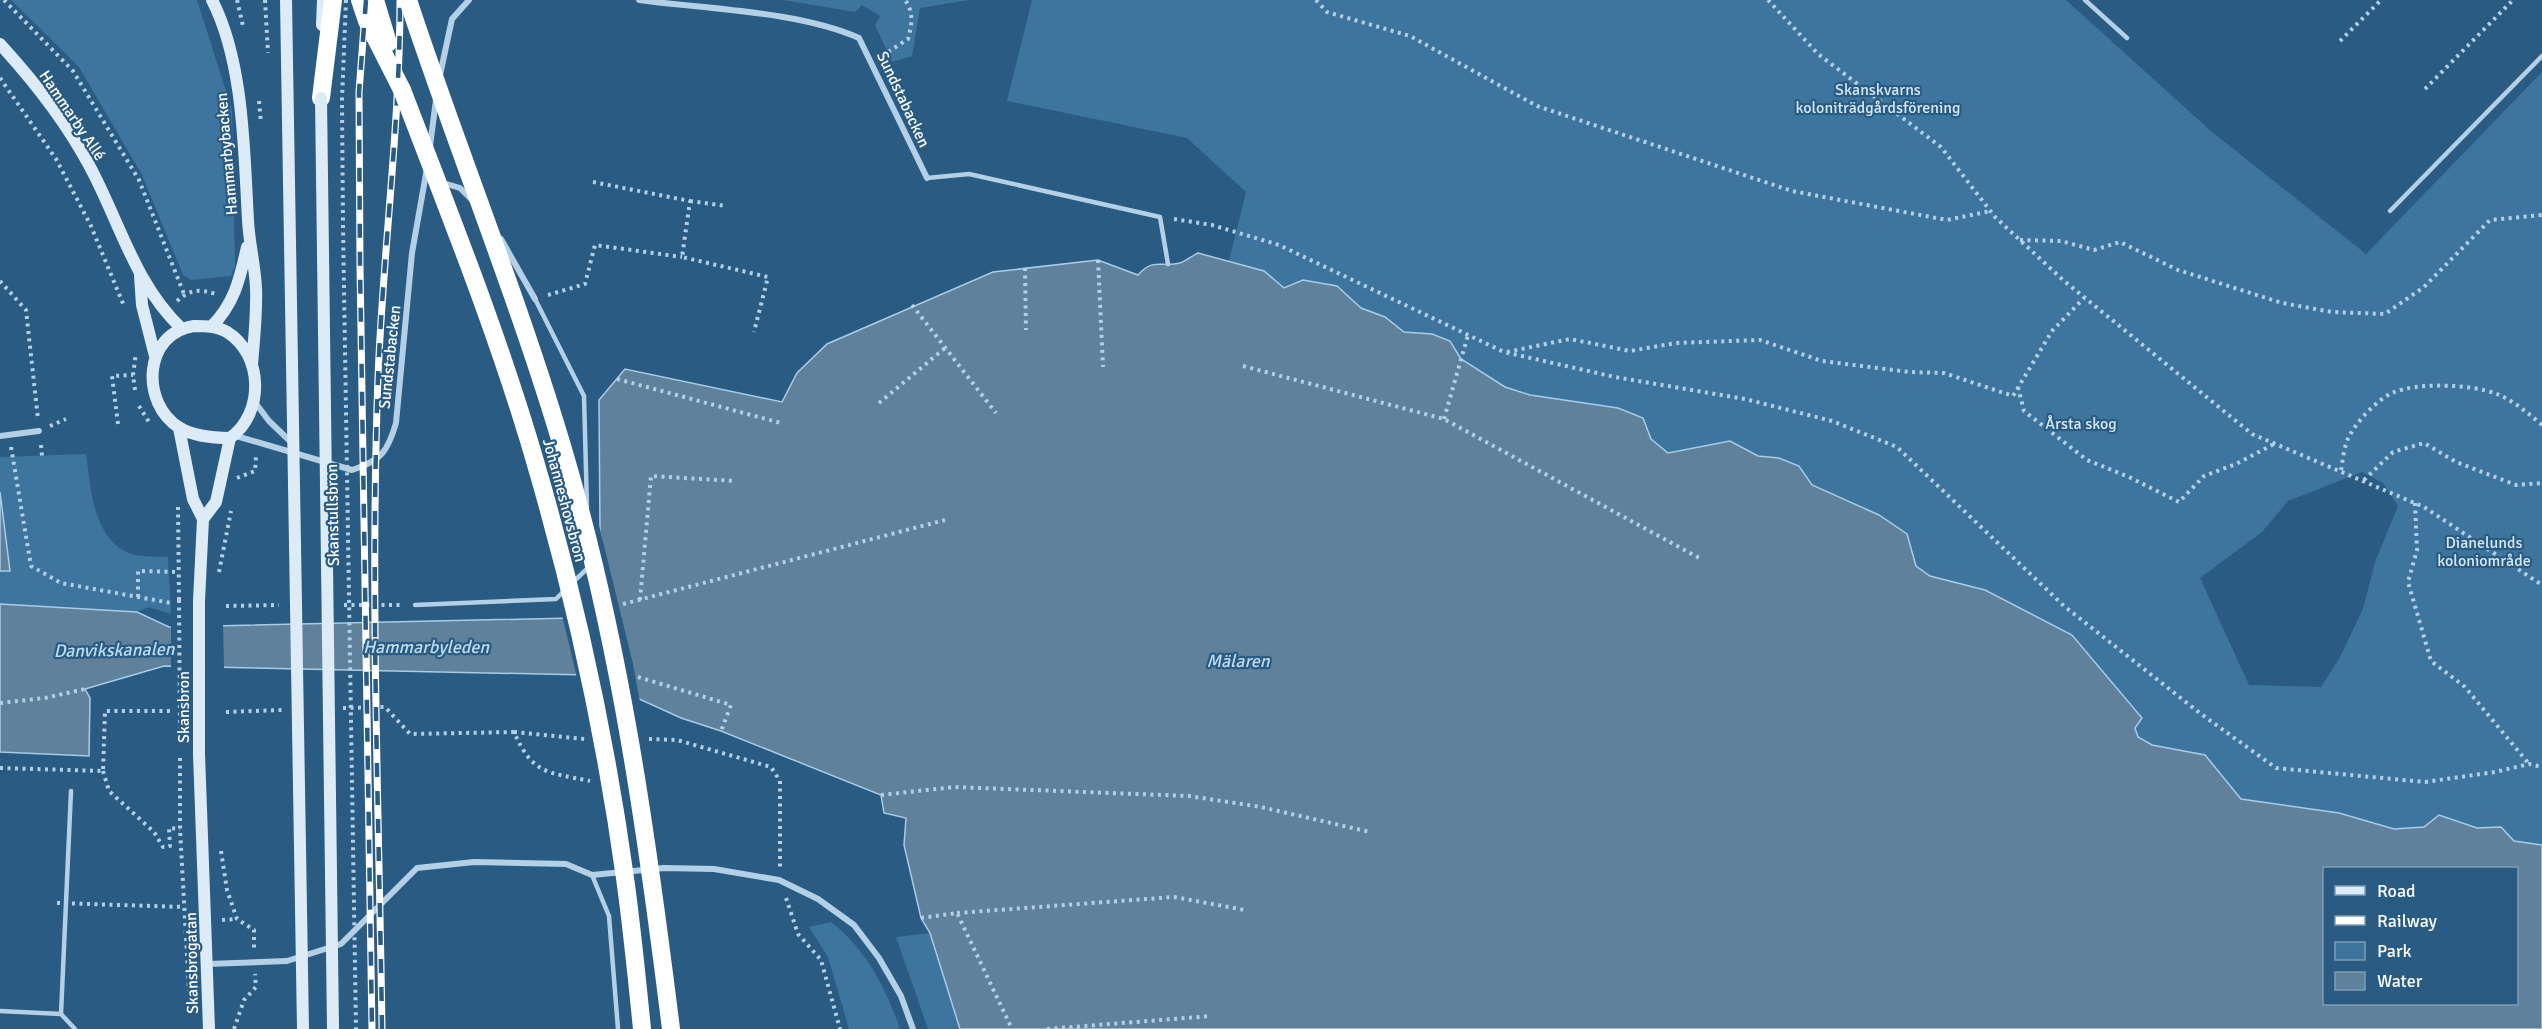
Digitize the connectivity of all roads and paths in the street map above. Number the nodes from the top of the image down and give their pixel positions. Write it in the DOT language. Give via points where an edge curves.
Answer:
graph roads {
  1 [pos="4,0"];
  2 [pos="212,0"];
  3 [pos="286,0"];
  4 [pos="323,0"];
  5 [pos="333,0"];
  6 [pos="346,0"];
  7 [pos="360,0"];
  8 [pos="375,0"];
  9 [pos="408,0"];
  10 [pos="415,0"];
  11 [pos="469,0"];
  12 [pos="639,0"];
  13 [pos="905,0"];
  14 [pos="1316,0"];
  15 [pos="1768,0"];
  16 [pos="2085,0"];
  17 [pos="2381,0"];
  18 [pos="2513,0"];
  19 [pos="2127,38"];
  20 [pos="2340,41"];
  21 [pos="0,44"];
  22 [pos="2542,56"];
  23 [pos="872,64"];
  24 [pos="432,72"];
  25 [pos="0,78"];
  26 [pos="2425,89"];
  27 [pos="402,90"];
  28 [pos="321,98"];
  29 [pos="426,177"];
  30 [pos="927,178"];
  31 [pos="593,182"];
  32 [pos="690,201"];
  33 [pos="726,206"];
  34 [pos="1990,211"];
  35 [pos="2390,211"];
  36 [pos="2542,215"];
  37 [pos="1160,217"];
  38 [pos="249,237"];
  39 [pos="2020,240"];
  40 [pos="682,258"];
  41 [pos="1098,260"];
  42 [pos="1168,264"];
  43 [pos="1025,268"];
  44 [pos="140,275"];
  45 [pos="0,281"];
  46 [pos="184,294"];
  47 [pos="2085,298"];
  48 [pos="535,299"];
  49 [pos="912,305"];
  50 [pos="126,311"];
  51 [pos="211,327"];
  52 [pos="180,328"];
  53 [pos="1026,330"];
  54 [pos="754,332"];
  55 [pos="1468,335"];
  56 [pos="945,348"];
  57 [pos="1504,352"];
  58 [pos="155,356"];
  59 [pos="252,365"];
  60 [pos="1243,366"];
  61 [pos="1103,368"];
  62 [pos="133,375"];
  63 [pos="616,379"];
  64 [pos="2018,386"];
  65 [pos="36,394"];
  66 [pos="254,401"];
  67 [pos="879,403"];
  68 [pos="996,413"];
  69 [pos="1444,420"];
  70 [pos="781,423"];
  71 [pos="118,424"];
  72 [pos="2542,425"];
  73 [pos="179,428"];
  74 [pos="39,431"];
  75 [pos="10,434"];
  76 [pos="0,436"];
  77 [pos="232,436"];
  78 [pos="257,444"];
  79 [pos="2274,444"];
  80 [pos="306,456"];
  81 [pos="2341,470"];
  82 [pos="240,479"];
  83 [pos="2363,480"];
  84 [pos="735,481"];
  85 [pos="2542,483"];
  86 [pos="2415,503"];
  87 [pos="178,514"];
  88 [pos="203,519"];
  89 [pos="945,520"];
  90 [pos="228,525"];
  91 [pos="1701,559"];
  92 [pos="178,572"];
  93 [pos="218,577"];
  94 [pos="2542,585"];
  95 [pos="138,597"];
  96 [pos="640,600"];
  97 [pos="171,603"];
  98 [pos="415,605"];
  99 [pos="614,606"];
  100 [pos="632,676"];
  101 [pos="85,689"];
  102 [pos="180,700"];
  103 [pos="0,703"];
  104 [pos="340,708"];
  105 [pos="294,710"];
  106 [pos="171,711"];
  107 [pos="226,712"];
  108 [pos="721,731"];
  109 [pos="514,732"];
  110 [pos="586,739"];
  111 [pos="643,739"];
  112 [pos="180,754"];
  113 [pos="2529,764"];
  114 [pos="2542,767"];
  115 [pos="0,768"];
  116 [pos="104,771"];
  117 [pos="594,782"];
  118 [pos="71,791"];
  119 [pos="881,795"];
  120 [pos="180,829"];
  121 [pos="1370,832"];
  122 [pos="592,875"];
  123 [pos="779,880"];
  124 [pos="206,896"];
  125 [pos="57,903"];
  126 [pos="184,907"];
  127 [pos="1245,910"];
  128 [pos="957,913"];
  129 [pos="921,918"];
  130 [pos="208,964"];
  131 [pos="189,993"];
  132 [pos="0,1011"];
  133 [pos="61,1014"];
  134 [pos="1211,1016"];
  135 [pos="75,1029"];
  136 [pos="209,1029"];
  137 [pos="303,1029"];
  138 [pos="333,1029"];
  139 [pos="356,1029"];
  140 [pos="618,1029"];
  141 [pos="642,1029"];
  142 [pos="671,1029"];
  143 [pos="840,1029"];
  144 [pos="913,1029"];
  145 [pos="1012,1029"];
  146 [pos="1047,1029"];
  1 -- 46 [label="path" via="73,71 139,180"];
  2 -- 38 [label="main road, Hammarbybacken" via="226,39 241,108"];
  3 -- 137 [label="main road, bridge"];
  4 -- 28 [label="main road, Skanstullsbron"];
  5 -- 28 [label="highway"];
  6 -- 139 [label="path, Skanstullsbron, bridge" via="342,146"];
  7 -- 27 [label="highway"];
  8 -- 27 [label="highway, Johanneshovsbron"];
  9 -- 24 [label="highway, Johanneshovsbron, bridge"];
  10 -- 24 [label="highway, bridge"];
  11 -- 29 [label="street, Sundstabacken" via="452,19 443,50"];
  12 -- 23 [label="street, Sundstabacken" via="836,28 859,38"];
  13 -- 23 [label="path" via="912,22 908,39"];
  14 -- 34 [label="path" via="1327,12 1410,36 1537,106 1792,191 1947,220"];
  15 -- 34 [label="path" via="1818,54 1941,147"];
  16 -- 19 [label="lane"];
  17 -- 20 [label="path"];
  18 -- 26 [label="path"];
  21 -- 44 [label="main road, Hammarby Allé" via="56,113 89,165"];
  22 -- 35 [label="lane"];
  23 -- 30 [label="street, Sundstabacken"];
  24 -- 142 [label="highway, Johanneshovsbron, bridge" via="565,455 594,569 636,765"];
  25 -- 50 [label="path" via="56,159 92,226"];
  27 -- 141 [label="highway, Johanneshovsbron, bridge" via="508,376 565,575 591,679 608,771"];
  28 -- 138 [label="main road, Skanstullsbron, bridge"];
  29 -- 48 [label="street" via="460,188 487,215"];
  29 -- 80 [label="street, Sundstabacken" via="412,253 396,423 389,447 371,464 352,470"];
  30 -- 37 [label="lane" via="969,174"];
  31 -- 32 [label="path"];
  32 -- 33 [label="path"];
  32 -- 40 [label="path"];
  34 -- 39 [label="path"];
  36 -- 39 [label="path" via="2490,220 2424,287 2385,314 2332,312 2282,303 2178,270 2120,242 2094,250 2061,241"];
  37 -- 42 [label="lane"];
  37 -- 55 [label="path" via="1212,225 1279,245"];
  38 -- 51 [label="main road, Hammarbybacken" via="238,290"];
  38 -- 59 [label="main road, Hammarbybacken" via="257,316"];
  39 -- 47 [label="path"];
  40 -- 48 [label="path" via="595,245 585,284"];
  40 -- 54 [label="path" via="768,277"];
  41 -- 61 [label="path"];
  43 -- 53 [label="path"];
  44 -- 52 [label="main road, Hammarby Allé" via="164,312"];
  44 -- 58 [label="main road, Hammarby Allé" via="142,305"];
  45 -- 65 [label="path" via="26,310"];
  47 -- 64 [label="path" via="2052,331"];
  47 -- 79 [label="path" via="2252,435"];
  48 -- 98 [label="lane" via="584,396 589,568 556,598"];
  49 -- 56 [label="path"];
  51 -- 52 [label="main road"];
  51 -- 59 [label="main road" via="226,332 240,344"];
  52 -- 58 [label="main road" via="167,337"];
  55 -- 57 [label="path"];
  55 -- 69 [label="path"];
  56 -- 67 [label="path"];
  56 -- 68 [label="path"];
  57 -- 64 [label="path" via="1570,339 1630,351 1676,343 1760,340 1822,361 1944,373 2013,396"];
  57 -- 113 [label="path" via="1615,377 1745,399 1832,421 1897,447 2064,606 2276,768 2425,782"];
  58 -- 73 [label="main road" via="154,391 163,411"];
  59 -- 66 [label="main road" via="257,382"];
  60 -- 69 [label="path"];
  62 -- 71 [label="path" via="112,376"];
  63 -- 70 [label="path"];
  64 -- 79 [label="path" via="2024,411 2086,460 2180,502 2204,476"];
  66 -- 77 [label="main road" via="249,415"];
  66 -- 80 [label="street, Sundstabacken"];
  69 -- 91 [label="path"];
  72 -- 81 [label="path" via="2496,393 2442,385 2409,388 2391,394 2368,412 2349,436"];
  73 -- 77 [label="main road" via="197,435"];
  73 -- 88 [label="main road, Skansbron" via="194,499"];
  74 -- 75 [label="street"];
  75 -- 76 [label="street"];
  75 -- 95 [label="path" via="31,566 61,583"];
  77 -- 78 [label="street, Sundstabacken"];
  77 -- 88 [label="main road, Skansbron" via="216,502"];
  78 -- 80 [label="street, Sundstabacken"];
  78 -- 82 [label="path" via="255,471"];
  79 -- 81 [label="path"];
  81 -- 83 [label="path"];
  83 -- 85 [label="path" via="2393,452 2424,443 2456,462 2516,485"];
  83 -- 86 [label="path"];
  84 -- 96 [label="path" via="651,476"];
  86 -- 94 [label="path"];
  86 -- 113 [label="path" via="2417,550 2409,582 2431,661 2465,687"];
  87 -- 92 [label="path"];
  88 -- 124 [label="main road, Skansbron, bridge" via="199,754"];
  89 -- 96 [label="path"];
  90 -- 93 [label="path"];
  92 -- 95 [label="path" via="138,571"];
  92 -- 102 [label="path, bridge"];
  95 -- 97 [label="path"];
  96 -- 99 [label="path"];
  100 -- 108 [label="path" via="731,705"];
  101 -- 103 [label="path"];
  104 -- 109 [label="path" via="386,706 410,734"];
  105 -- 107 [label="path"];
  106 -- 116 [label="path" via="105,711"];
  109 -- 110 [label="path"];
  109 -- 117 [label="path" via="525,757 543,771"];
  111 -- 123 [label="path" via="677,740 771,767 780,781"];
  112 -- 120 [label="path"];
  113 -- 114 [label="path"];
  115 -- 116 [label="path"];
  116 -- 120 [label="path" via="109,791 154,832 163,847 170,846 169,828"];
  118 -- 133 [label="lane"];
  119 -- 121 [label="path" via="954,787 1189,796 1261,807"];
  120 -- 126 [label="path"];
  122 -- 123 [label="street" via="664,868 714,869"];
  122 -- 130 [label="street" via="566,864 474,862 417,868 341,944 287,962"];
  122 -- 140 [label="lane" via="609,916"];
  123 -- 143 [label="path" via="798,934 821,960"];
  123 -- 144 [label="street" via="818,899 854,925 901,996"];
  124 -- 130 [label="main road, Skansbrogatan"];
  125 -- 126 [label="path, bridge"];
  126 -- 131 [label="path"];
  127 -- 128 [label="path" via="1174,897"];
  128 -- 129 [label="path"];
  128 -- 145 [label="path"];
  130 -- 136 [label="main road, Skansbrogatan"];
  132 -- 133 [label="lane"];
  133 -- 135 [label="lane"];
  134 -- 146 [label="path"];
}
